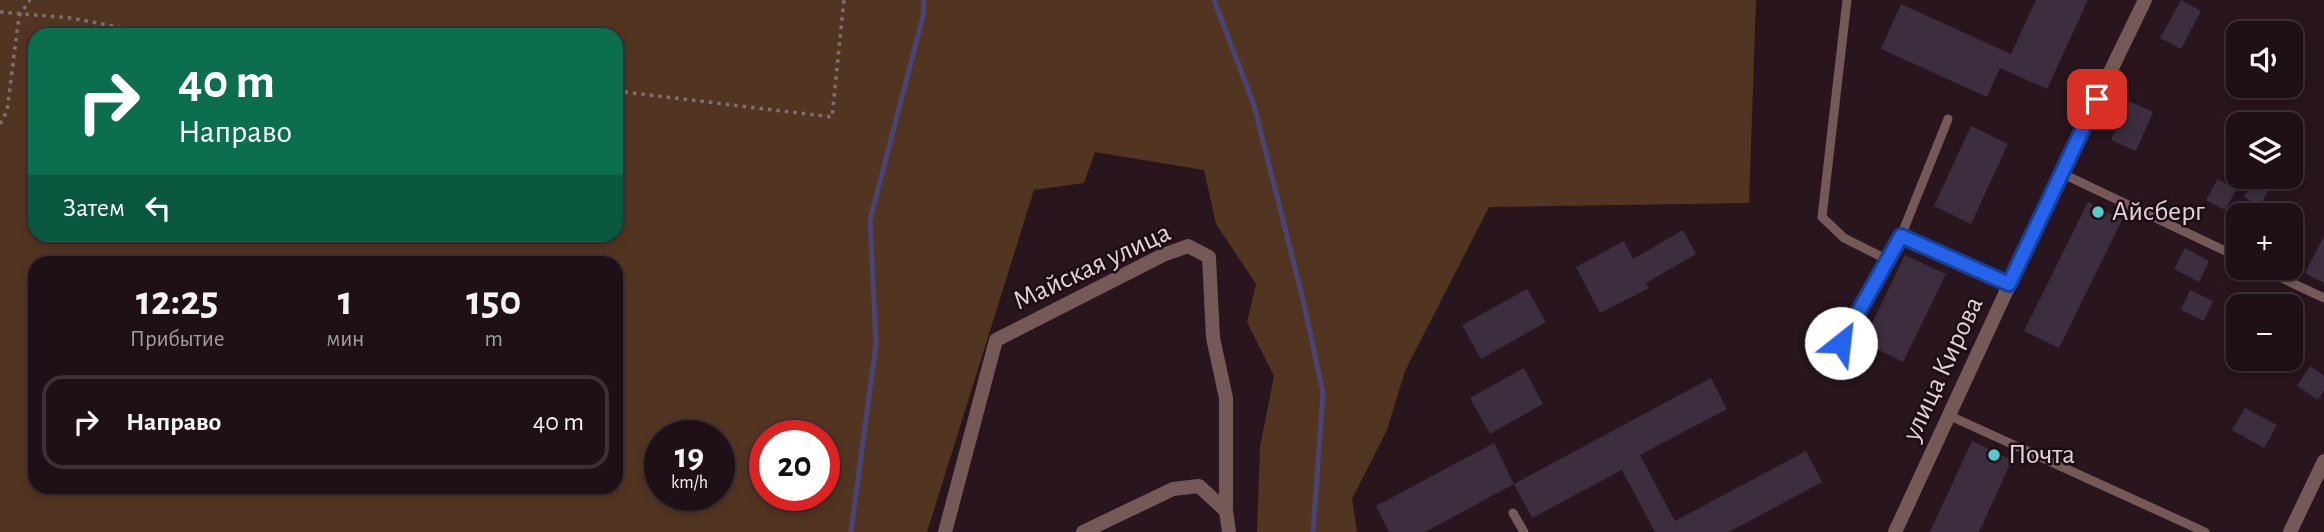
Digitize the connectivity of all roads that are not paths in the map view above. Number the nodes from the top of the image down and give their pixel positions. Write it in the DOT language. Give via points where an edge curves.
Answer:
graph roads {
  1 [pos="1847,0"];
  2 [pos="2146,0"];
  3 [pos="1948,119"];
  4 [pos="2061,173"];
  5 [pos="1901,236"];
  6 [pos="2226,251"];
  7 [pos="1888,260"];
  8 [pos="2286,280"];
  9 [pos="2009,284"];
  10 [pos="2324,298"];
  11 [pos="1841,343"];
  12 [pos="1948,415"];
  13 [pos="2324,461"];
  14 [pos="1226,511"];
  15 [pos="1513,513"];
  16 [pos="945,532"];
  17 [pos="1083,532"];
  18 [pos="1229,532"];
  19 [pos="1524,532"];
  20 [pos="1895,532"];
  21 [pos="2204,532"];
  22 [pos="2290,532"];
  1 -- 7 [label="lane" via="1822,217 1844,239"];
  2 -- 4 [label="street, улица Кирова"];
  3 -- 5 [label="lane"];
  4 -- 6 [label="lane"];
  4 -- 9 [label="street, улица Кирова"];
  5 -- 7 [label="lane"];
  5 -- 9 [label="lane"];
  7 -- 11 [label="lane"];
  8 -- 10 [label="lane"];
  9 -- 12 [label="street, улица Кирова"];
  12 -- 20 [label="street, улица Кирова"];
  12 -- 21 [label="lane"];
  13 -- 22 [label="street"];
  14 -- 16 [label="street, Майская улица" via="1226,398 1213,338 1209,257 1188,246 996,340"];
  14 -- 17 [label="street" via="1199,486 1173,489"];
  14 -- 18 [label="street"];
  15 -- 19 [label="lane"];
}
